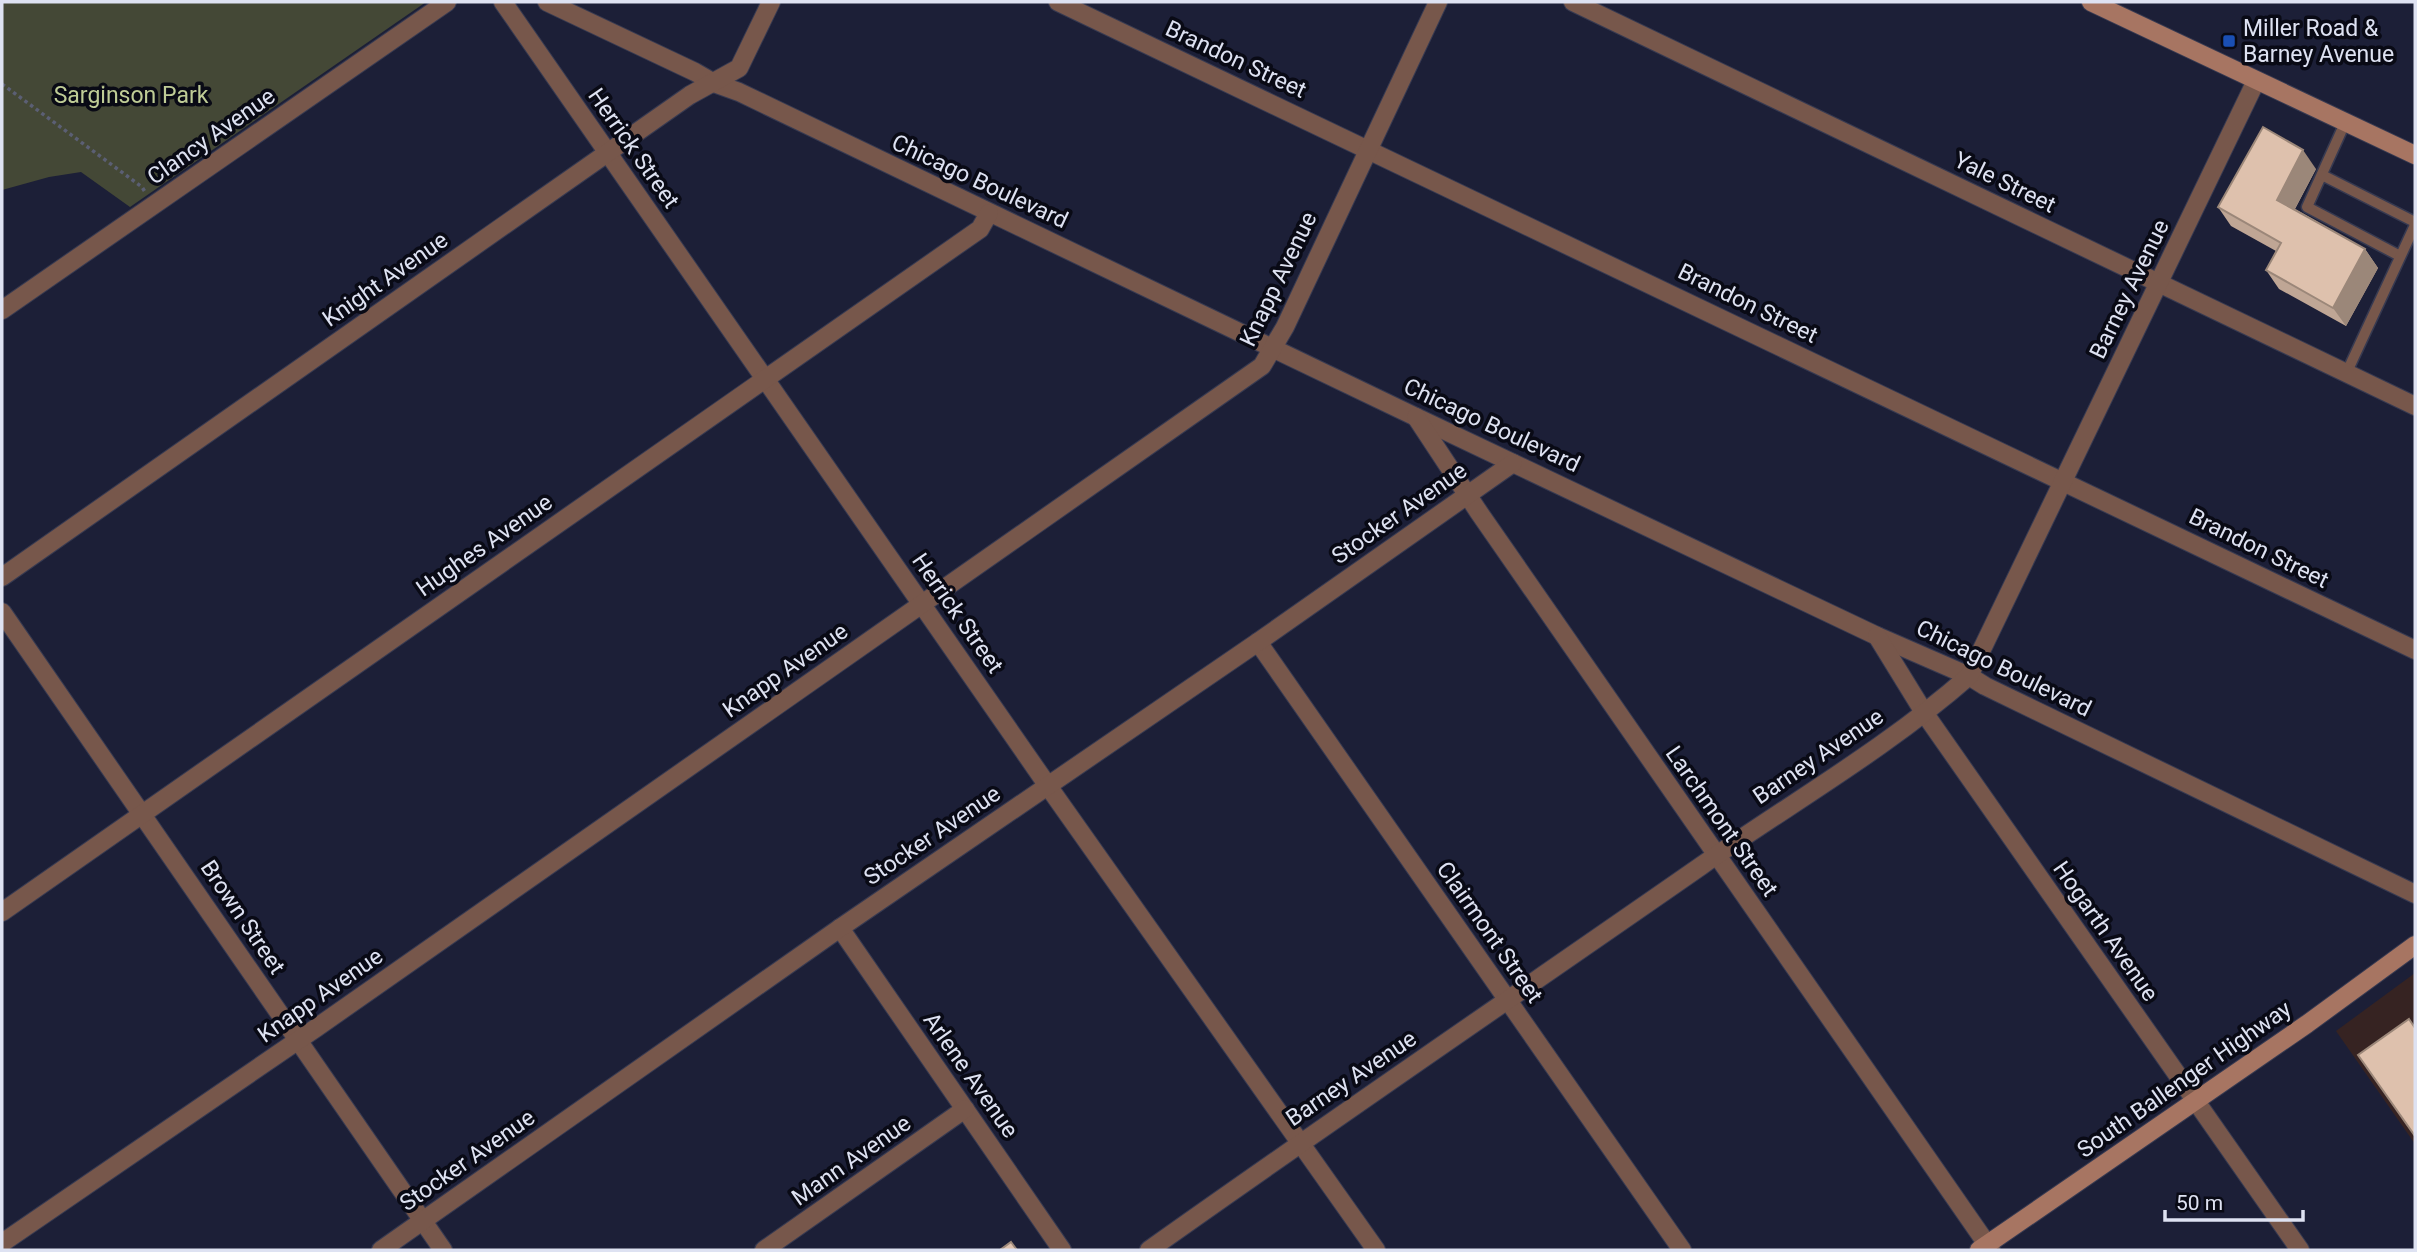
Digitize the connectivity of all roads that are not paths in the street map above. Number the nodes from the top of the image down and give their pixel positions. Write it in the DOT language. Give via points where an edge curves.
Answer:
graph roads {
  1 [pos="447,2"];
  2 [pos="503,2"];
  3 [pos="547,2"];
  4 [pos="771,2"];
  5 [pos="1058,2"];
  6 [pos="1438,2"];
  7 [pos="1573,2"];
  8 [pos="2091,2"];
  9 [pos="2256,80"];
  10 [pos="714,83"];
  11 [pos="2345,123"];
  12 [pos="1368,149"];
  13 [pos="608,153"];
  14 [pos="2415,155"];
  15 [pos="2322,175"];
  16 [pos="989,213"];
  17 [pos="2415,223"];
  18 [pos="2400,256"];
  19 [pos="2159,284"];
  20 [pos="2,310"];
  21 [pos="1274,348"];
  22 [pos="2346,374"];
  23 [pos="766,379"];
  24 [pos="2415,406"];
  25 [pos="1416,417"];
  26 [pos="1513,463"];
  27 [pos="2064,481"];
  28 [pos="1467,495"];
  29 [pos="2,577"];
  30 [pos="922,605"];
  31 [pos="2,612"];
  32 [pos="1877,636"];
  33 [pos="1258,642"];
  34 [pos="2415,650"];
  35 [pos="1969,676"];
  36 [pos="1925,714"];
  37 [pos="1048,786"];
  38 [pos="142,813"];
  39 [pos="1716,855"];
  40 [pos="2415,894"];
  41 [pos="2,912"];
  42 [pos="840,928"];
  43 [pos="2415,945"];
  44 [pos="1508,1000"];
  45 [pos="298,1040"];
  46 [pos="2195,1101"];
  47 [pos="965,1109"];
  48 [pos="1301,1143"];
  49 [pos="423,1221"];
  50 [pos="2,1243"];
  51 [pos="1986,1248"];
  52 [pos="381,1250"];
  53 [pos="443,1250"];
  54 [pos="764,1250"];
  55 [pos="1062,1250"];
  56 [pos="1149,1250"];
  57 [pos="1376,1250"];
  58 [pos="1682,1250"];
  59 [pos="2300,1250"];
  1 -- 20 [label="street, Clancy Avenue"];
  2 -- 13 [label="street, Herrick Street"];
  3 -- 10 [label="street, Chicago Boulevard"];
  4 -- 10 [label="street, Knight Avenue" via="739,68"];
  5 -- 12 [label="street, Brandon Street"];
  6 -- 12 [label="street, Knapp Avenue"];
  7 -- 19 [label="street, Yale Street"];
  8 -- 9 [label="main road"];
  9 -- 11 [label="main road"];
  9 -- 19 [label="street, Barney Avenue"];
  10 -- 13 [label="street, Knight Avenue"];
  10 -- 16 [label="street, Chicago Boulevard"];
  11 -- 14 [label="main road"];
  11 -- 15 [label="lane"];
  12 -- 21 [label="street, Knapp Avenue"];
  12 -- 27 [label="street, Brandon Street"];
  13 -- 23 [label="street, Herrick Street"];
  13 -- 29 [label="street, Knight Avenue"];
  15 -- 17 [label="lane"];
  15 -- 18 [label="lane" via="2307,207"];
  16 -- 21 [label="street, Chicago Boulevard"];
  16 -- 23 [label="street, Hughes Avenue" via="980,229"];
  17 -- 18 [label="lane"];
  18 -- 22 [label="lane"];
  19 -- 22 [label="street, Yale Street"];
  19 -- 27 [label="street, Barney Avenue"];
  21 -- 25 [label="street, Chicago Boulevard"];
  21 -- 30 [label="street, Knapp Avenue" via="1262,366"];
  22 -- 24 [label="street, Yale Street"];
  23 -- 30 [label="street, Herrick Street"];
  23 -- 38 [label="street, Hughes Avenue"];
  25 -- 26 [label="street, Chicago Boulevard"];
  25 -- 28 [label="street, Larchmont Street"];
  26 -- 28 [label="street, Stocker Avenue"];
  26 -- 32 [label="street, Chicago Boulevard"];
  27 -- 34 [label="street, Brandon Street"];
  27 -- 35 [label="street, Barney Avenue"];
  28 -- 33 [label="street, Stocker Avenue"];
  28 -- 39 [label="street, Larchmont Street"];
  30 -- 37 [label="street, Herrick Street"];
  30 -- 45 [label="street, Knapp Avenue"];
  31 -- 38 [label="street, Brown Street"];
  32 -- 35 [label="street, Chicago Boulevard"];
  32 -- 36 [label="street, Hogarth Avenue"];
  33 -- 37 [label="street, Stocker Avenue"];
  33 -- 44 [label="street, Clairmont Street"];
  35 -- 36 [label="street, Barney Avenue"];
  35 -- 40 [label="street, Chicago Boulevard"];
  36 -- 39 [label="street, Barney Avenue"];
  36 -- 46 [label="street, Hogarth Avenue"];
  37 -- 42 [label="street, Stocker Avenue"];
  37 -- 48 [label="street, Herrick Street"];
  38 -- 41 [label="street, Hughes Avenue"];
  38 -- 45 [label="street, Brown Street"];
  39 -- 44 [label="street, Barney Avenue"];
  39 -- 51 [label="street, Larchmont Street"];
  42 -- 47 [label="street, Arlene Avenue"];
  42 -- 49 [label="street, Stocker Avenue"];
  43 -- 46 [label="main road, South Ballenger Highway"];
  44 -- 48 [label="street, Barney Avenue"];
  44 -- 58 [label="street, Clairmont Street"];
  45 -- 49 [label="street, Brown Street"];
  45 -- 50 [label="street, Knapp Avenue"];
  46 -- 51 [label="main road, South Ballenger Highway"];
  46 -- 59 [label="street, Hogarth Avenue"];
  47 -- 54 [label="street, Mann Avenue"];
  47 -- 55 [label="street, Arlene Avenue"];
  48 -- 56 [label="street, Barney Avenue"];
  48 -- 57 [label="street, Herrick Street"];
  49 -- 52 [label="street, Stocker Avenue"];
  49 -- 53 [label="street, Brown Street"];
}
